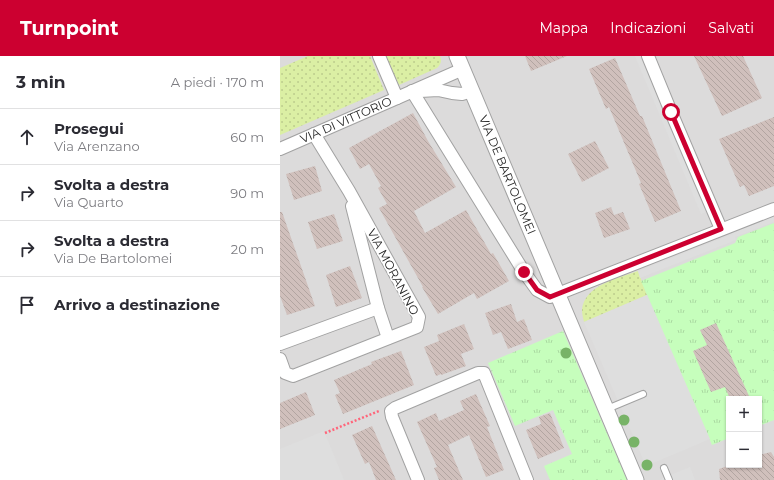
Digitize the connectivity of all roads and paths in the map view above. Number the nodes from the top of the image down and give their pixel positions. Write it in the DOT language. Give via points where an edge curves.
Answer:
graph roads {
  1 [pos="379,56"];
  2 [pos="648,56"];
  3 [pos="460,62"];
  4 [pos="412,91"];
  5 [pos="472,91"];
  6 [pos="397,98"];
  7 [pos="314,134"];
  8 [pos="280,149"];
  9 [pos="349,191"];
  10 [pos="774,209"];
  11 [pos="721,229"];
  12 [pos="558,294"];
  13 [pos="378,308"];
  14 [pos="388,338"];
  15 [pos="280,344"];
  16 [pos="280,359"];
  17 [pos="643,394"];
  18 [pos="607,409"];
  19 [pos="391,411"];
  20 [pos="325,433"];
  21 [pos="664,468"];
  22 [pos="418,480"];
  23 [pos="527,480"];
  24 [pos="636,480"];
  25 [pos="669,480"];
  1 -- 6 [label="street"];
  2 -- 11 [label="street"];
  3 -- 4 [label="street, VIA DI VITTORIO"];
  3 -- 5 [label="street, VIA DE BARTOLOMEI"];
  4 -- 5 [label="street, VIA DI VITTORIO" via="438,90 462,94"];
  4 -- 6 [label="street, VIA DI VITTORIO"];
  4 -- 12 [label="street" via="524,272 537,290 550,297"];
  5 -- 12 [label="street, VIA DE BARTOLOMEI"];
  6 -- 7 [label="street, VIA DI VITTORIO"];
  7 -- 8 [label="street, VIA DI VITTORIO"];
  7 -- 9 [label="street, VIA MORANINO"];
  9 -- 13 [label="street, VIA MORANINO"];
  9 -- 14 [label="street, VIA MORANINO" via="420,317 417,327"];
  10 -- 11 [label="street"];
  11 -- 12 [label="street"];
  12 -- 18 [label="street, VIA DE BARTOLOMEI"];
  13 -- 14 [label="street, VIA MORANINO"];
  13 -- 15 [label="street"];
  14 -- 16 [label="street, VIA MORANINO" via="293,376 285,373"];
  17 -- 18 [label="lane"];
  18 -- 24 [label="street, VIA DE BARTOLOMEI"];
  19 -- 20 [label="path" via="382,410"];
  19 -- 22 [label="street"];
  19 -- 23 [label="street" via="478,373 484,373"];
  21 -- 25 [label="lane"];
}
